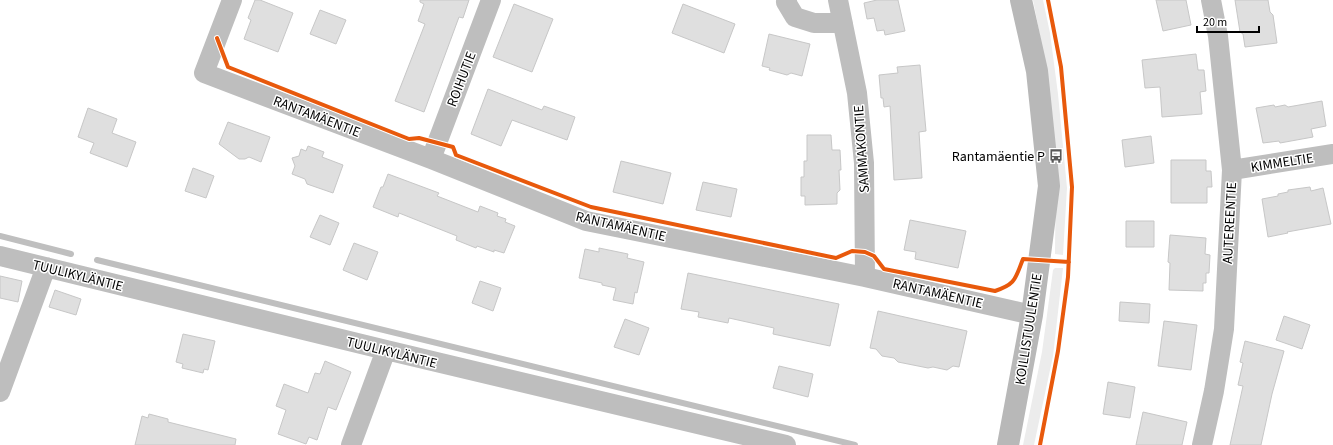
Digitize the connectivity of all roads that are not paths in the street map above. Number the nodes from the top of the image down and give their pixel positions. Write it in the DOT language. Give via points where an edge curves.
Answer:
graph roads {
  1 [pos="232,0"];
  2 [pos="491,0"];
  3 [pos="787,0"];
  4 [pos="838,0"];
  5 [pos="1021,0"];
  6 [pos="1211,0"];
  7 [pos="843,23"];
  8 [pos="1333,154"];
  9 [pos="431,159"];
  10 [pos="1232,170"];
  11 [pos="0,256"];
  12 [pos="46,267"];
  13 [pos="865,276"];
  14 [pos="1032,315"];
  15 [pos="386,350"];
  16 [pos="0,392"];
  17 [pos="351,445"];
  18 [pos="786,445"];
  19 [pos="1008,445"];
  20 [pos="1202,445"];
  1 -- 9 [label="street, RANTAMÄENTIE" via="204,73"];
  2 -- 9 [label="street, ROIHUTIE"];
  3 -- 7 [label="street" via="795,17 814,22"];
  4 -- 7 [label="street, SAMMAKONTIE"];
  5 -- 14 [label="street, KOILLISTUULENTIE" via="1036,71 1049,186"];
  6 -- 10 [label="street, AUTEREENTIE" via="1218,36"];
  7 -- 13 [label="street, SAMMAKONTIE" via="857,93 864,163"];
  8 -- 10 [label="street, KIMMELTIE"];
  9 -- 13 [label="street, RANTAMÄENTIE" via="586,221"];
  10 -- 20 [label="street, AUTEREENTIE" via="1224,328"];
  11 -- 12 [label="street, TUULIKYLÄNTIE"];
  12 -- 15 [label="street, TUULIKYLÄNTIE"];
  12 -- 16 [label="street"];
  13 -- 14 [label="street, RANTAMÄENTIE"];
  14 -- 19 [label="street, KOILLISTUULENTIE"];
  15 -- 17 [label="street"];
  15 -- 18 [label="street, TUULIKYLÄNTIE"];
}
